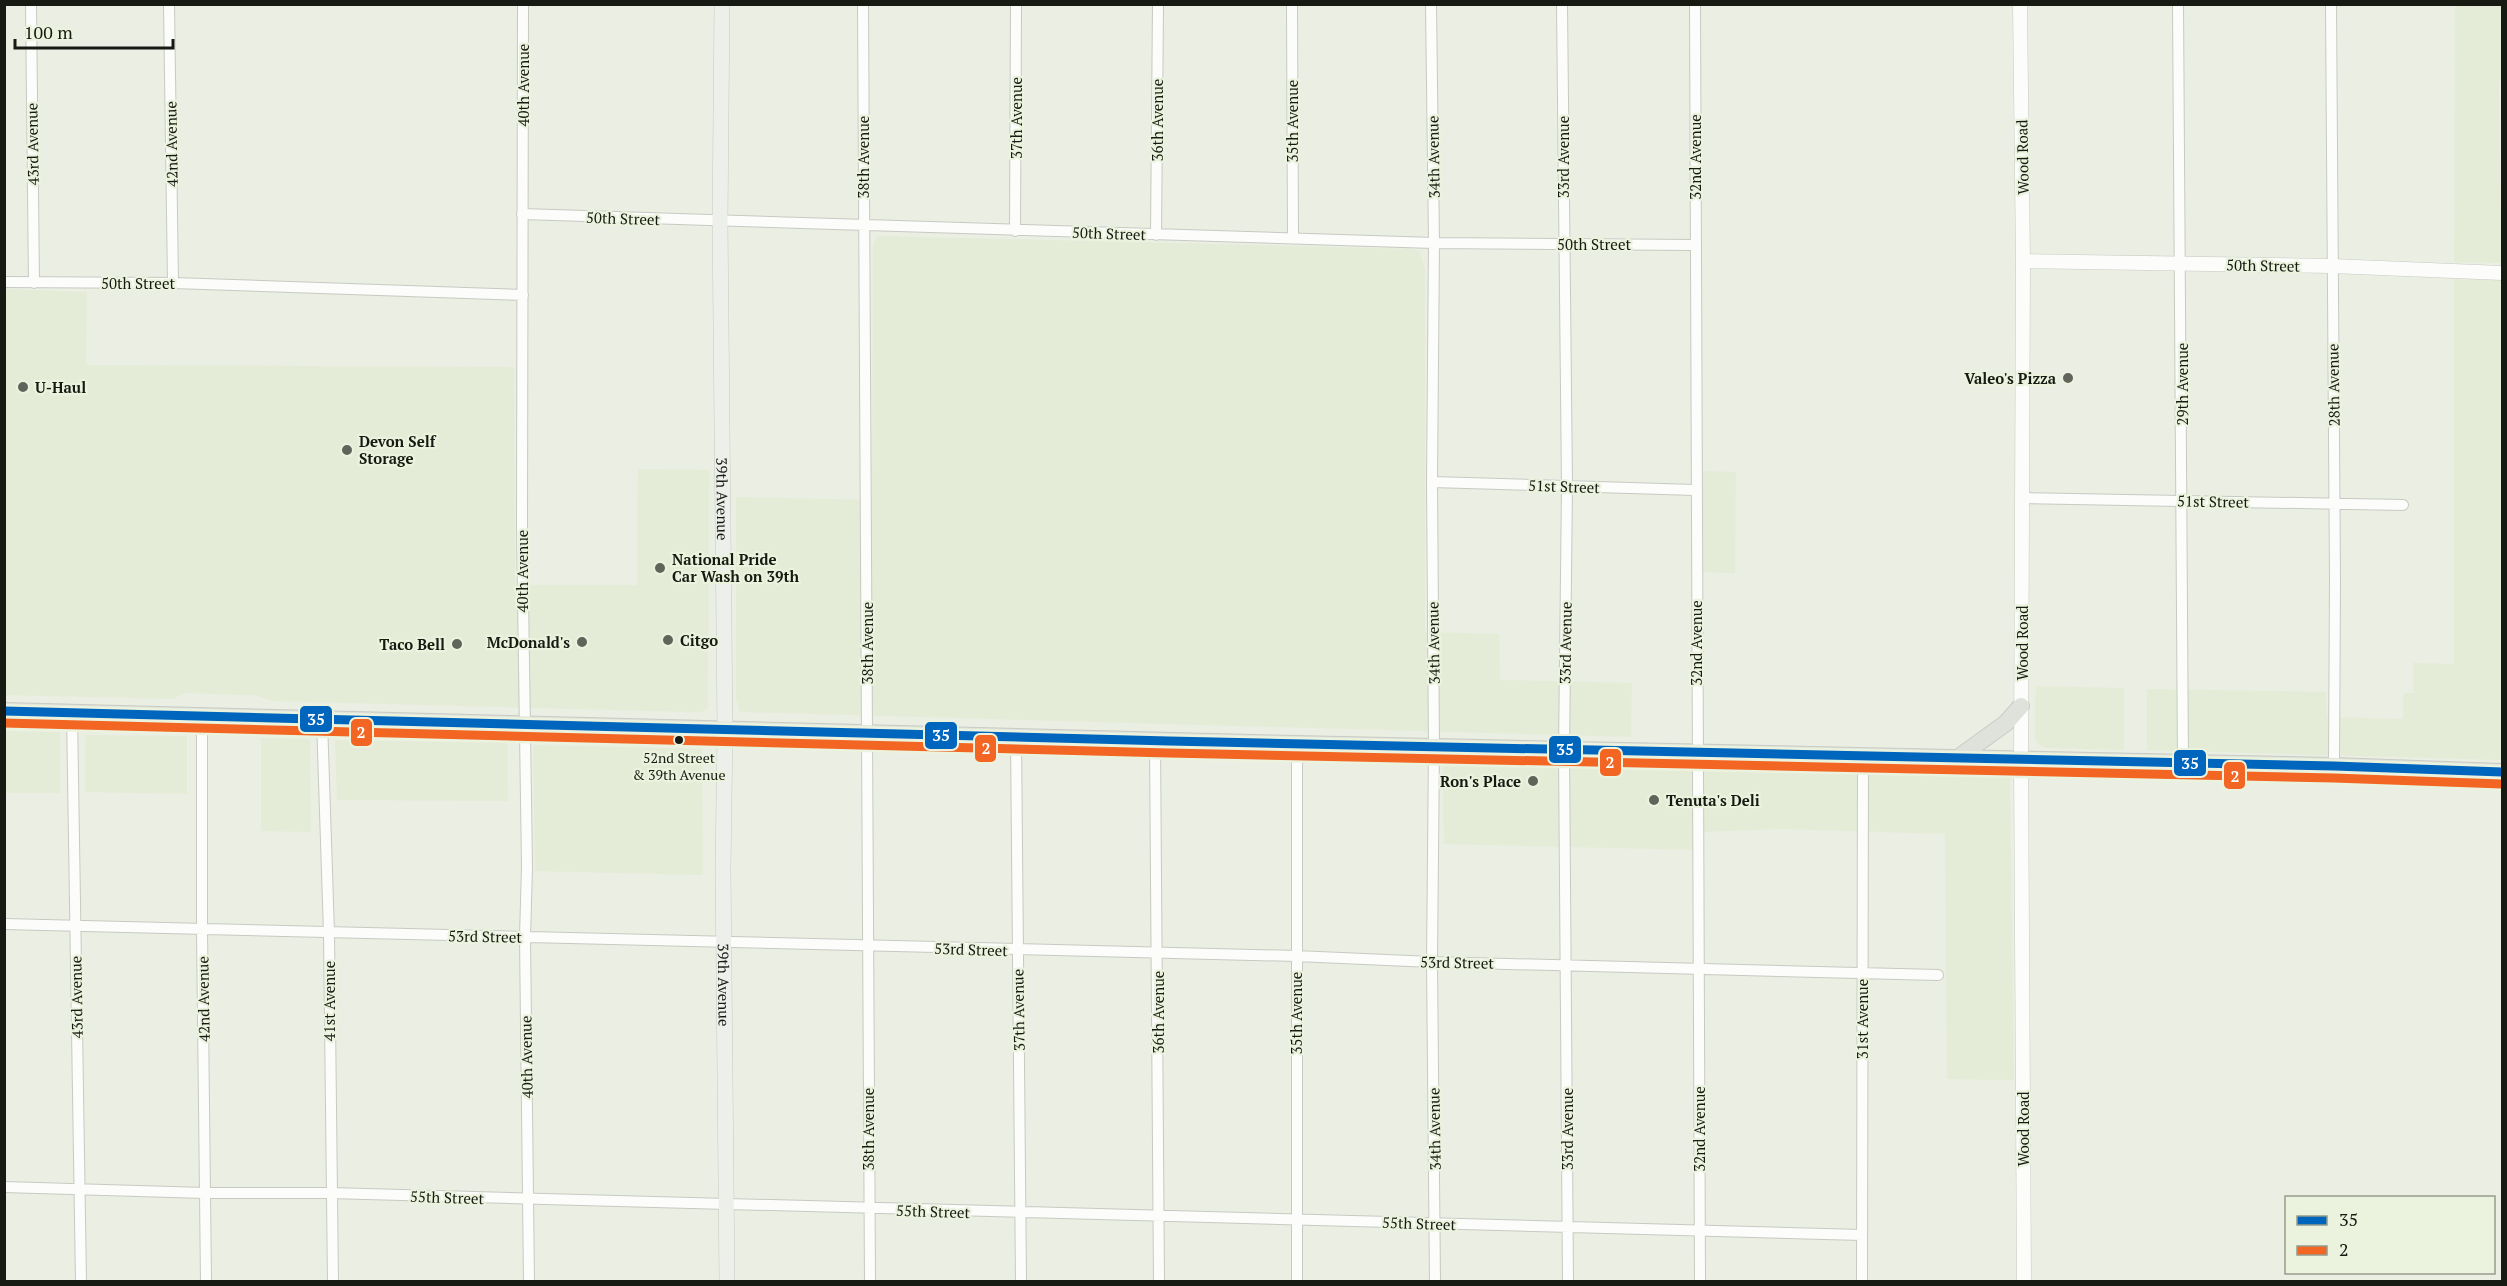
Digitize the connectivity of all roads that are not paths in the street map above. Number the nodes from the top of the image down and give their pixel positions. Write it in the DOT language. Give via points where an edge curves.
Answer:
graph roads {
  1 [pos="31,4"];
  2 [pos="169,4"];
  3 [pos="523,4"];
  4 [pos="722,4"];
  5 [pos="863,4"];
  6 [pos="1016,4"];
  7 [pos="1158,4"];
  8 [pos="1292,4"];
  9 [pos="1431,4"];
  10 [pos="1562,4"];
  11 [pos="1695,4"];
  12 [pos="2020,4"];
  13 [pos="2178,4"];
  14 [pos="2331,4"];
  15 [pos="522,214"];
  16 [pos="720,222"];
  17 [pos="864,225"];
  18 [pos="1015,231"];
  19 [pos="1156,235"];
  20 [pos="1293,238"];
  21 [pos="1434,243"];
  22 [pos="1564,244"];
  23 [pos="1695,245"];
  24 [pos="2023,261"];
  25 [pos="2181,263"];
  26 [pos="2332,266"];
  27 [pos="2502,273"];
  28 [pos="4,282"];
  29 [pos="34,283"];
  30 [pos="173,283"];
  31 [pos="524,295"];
  32 [pos="1432,482"];
  33 [pos="1567,486"];
  34 [pos="1695,490"];
  35 [pos="2023,498"];
  36 [pos="2182,501"];
  37 [pos="2335,505"];
  38 [pos="2403,506"];
  39 [pos="2021,706"];
  40 [pos="4,711"];
  41 [pos="72,713"];
  42 [pos="202,716"];
  43 [pos="322,720"];
  44 [pos="523,725"];
  45 [pos="725,729"];
  46 [pos="867,733"];
  47 [pos="1016,738"];
  48 [pos="1155,742"];
  49 [pos="1297,744"];
  50 [pos="1434,747"];
  51 [pos="1564,750"];
  52 [pos="1696,753"];
  53 [pos="1863,758"];
  54 [pos="1955,760"];
  55 [pos="2021,761"];
  56 [pos="2183,763"];
  57 [pos="2334,766"];
  58 [pos="2502,772"];
  59 [pos="4,924"];
  60 [pos="74,927"];
  61 [pos="202,930"];
  62 [pos="329,933"];
  63 [pos="525,937"];
  64 [pos="724,942"];
  65 [pos="867,946"];
  66 [pos="1017,950"];
  67 [pos="1157,953"];
  68 [pos="1296,956"];
  69 [pos="1432,962"];
  70 [pos="1566,965"];
  71 [pos="1699,968"];
  72 [pos="1862,972"];
  73 [pos="1938,975"];
  74 [pos="4,1187"];
  75 [pos="81,1189"];
  76 [pos="205,1193"];
  77 [pos="330,1193"];
  78 [pos="528,1199"];
  79 [pos="725,1204"];
  80 [pos="868,1209"];
  81 [pos="1020,1213"];
  82 [pos="1159,1216"];
  83 [pos="1296,1219"];
  84 [pos="1435,1223"];
  85 [pos="1567,1227"];
  86 [pos="1700,1230"];
  87 [pos="1862,1235"];
  88 [pos="81,1281"];
  89 [pos="206,1281"];
  90 [pos="333,1281"];
  91 [pos="529,1281"];
  92 [pos="727,1281"];
  93 [pos="870,1281"];
  94 [pos="1020,1281"];
  95 [pos="1159,1281"];
  96 [pos="1297,1281"];
  97 [pos="1435,1281"];
  98 [pos="1568,1281"];
  99 [pos="1700,1281"];
  100 [pos="1862,1281"];
  101 [pos="2024,1281"];
  1 -- 29 [label="street, 43rd Avenue"];
  2 -- 30 [label="street, 42nd Avenue"];
  3 -- 15 [label="street, 40th Avenue"];
  4 -- 16 [label="main road, 39th Avenue"];
  5 -- 17 [label="street, 38th Avenue"];
  6 -- 18 [label="street, 37th Avenue"];
  7 -- 19 [label="street, 36th Avenue"];
  8 -- 20 [label="street, 35th Avenue"];
  9 -- 21 [label="street, 34th Avenue"];
  10 -- 22 [label="street, 33rd Avenue"];
  11 -- 23 [label="street, 32nd Avenue"];
  12 -- 24 [label="street, Wood Road"];
  13 -- 25 [label="street, 29th Avenue"];
  14 -- 26 [label="street, 28th Avenue"];
  15 -- 16 [label="street, 50th Street"];
  15 -- 31 [label="street, 40th Avenue"];
  16 -- 17 [label="street, 50th Street"];
  16 -- 45 [label="main road, 39th Avenue"];
  17 -- 18 [label="street, 50th Street"];
  17 -- 46 [label="street, 38th Avenue"];
  18 -- 19 [label="street, 50th Street"];
  19 -- 20 [label="street, 50th Street"];
  20 -- 21 [label="street, 50th Street"];
  21 -- 22 [label="street, 50th Street"];
  21 -- 32 [label="street, 34th Avenue"];
  22 -- 23 [label="street, 50th Street"];
  22 -- 33 [label="street, 33rd Avenue"];
  23 -- 34 [label="street, 32nd Avenue"];
  24 -- 25 [label="street, 50th Street"];
  24 -- 35 [label="street, Wood Road"];
  25 -- 26 [label="street, 50th Street"];
  25 -- 36 [label="street, 29th Avenue"];
  26 -- 27 [label="street, 50th Street"];
  26 -- 37 [label="street, 28th Avenue"];
  28 -- 29 [label="street, 50th Street"];
  29 -- 30 [label="street, 50th Street"];
  30 -- 31 [label="street, 50th Street"];
  31 -- 44 [label="street, 40th Avenue"];
  32 -- 33 [label="street, 51st Street"];
  32 -- 50 [label="street, 34th Avenue"];
  33 -- 34 [label="street, 51st Street"];
  33 -- 51 [label="street, 33rd Avenue"];
  34 -- 52 [label="street, 32nd Avenue"];
  35 -- 36 [label="street, 51st Street"];
  35 -- 39 [label="street, Wood Road"];
  36 -- 37 [label="street, 51st Street"];
  36 -- 56 [label="street, 29th Avenue"];
  37 -- 38 [label="street, 51st Street"];
  37 -- 57 [label="street, 28th Avenue"];
  39 -- 54 [label="main road" via="2006,723"];
  39 -- 55 [label="street, Wood Road"];
  40 -- 41 [label="main road"];
  41 -- 42 [label="main road"];
  41 -- 60 [label="street, 43rd Avenue"];
  42 -- 43 [label="main road"];
  42 -- 61 [label="street, 42nd Avenue"];
  43 -- 44 [label="main road"];
  43 -- 62 [label="street, 41st Avenue"];
  44 -- 45 [label="main road"];
  44 -- 63 [label="street, 40th Avenue"];
  45 -- 46 [label="main road"];
  45 -- 64 [label="main road, 39th Avenue"];
  46 -- 47 [label="main road"];
  46 -- 65 [label="street, 38th Avenue"];
  47 -- 48 [label="main road"];
  47 -- 66 [label="street, 37th Avenue"];
  48 -- 49 [label="main road"];
  48 -- 67 [label="street, 36th Avenue"];
  49 -- 50 [label="main road"];
  49 -- 68 [label="street, 35th Avenue"];
  50 -- 51 [label="main road"];
  50 -- 69 [label="street, 34th Avenue"];
  51 -- 52 [label="main road"];
  51 -- 70 [label="street, 33rd Avenue"];
  52 -- 53 [label="main road"];
  52 -- 71 [label="street, 32nd Avenue"];
  53 -- 54 [label="main road"];
  53 -- 72 [label="street, 31st Avenue"];
  54 -- 55 [label="main road"];
  55 -- 56 [label="main road"];
  55 -- 101 [label="street, Wood Road"];
  56 -- 57 [label="main road"];
  57 -- 58 [label="main road"];
  59 -- 60 [label="street, 53rd Street"];
  60 -- 61 [label="street, 53rd Street"];
  60 -- 75 [label="street, 43rd Avenue"];
  61 -- 62 [label="street, 53rd Street"];
  61 -- 76 [label="street, 42nd Avenue"];
  62 -- 63 [label="street, 53rd Street"];
  62 -- 77 [label="street, 41st Avenue"];
  63 -- 64 [label="street, 53rd Street"];
  63 -- 78 [label="street, 40th Avenue"];
  64 -- 65 [label="street, 53rd Street"];
  64 -- 79 [label="main road, 39th Avenue"];
  65 -- 66 [label="street, 53rd Street"];
  65 -- 80 [label="street, 38th Avenue"];
  66 -- 67 [label="street, 53rd Street"];
  66 -- 81 [label="street, 37th Avenue"];
  67 -- 68 [label="street, 53rd Street"];
  67 -- 82 [label="street, 36th Avenue"];
  68 -- 69 [label="street, 53rd Street"];
  68 -- 83 [label="street, 35th Avenue"];
  69 -- 70 [label="street, 53rd Street"];
  69 -- 84 [label="street, 34th Avenue"];
  70 -- 71 [label="street, 53rd Street"];
  70 -- 85 [label="street, 33rd Avenue"];
  71 -- 72 [label="street, 53rd Street"];
  71 -- 86 [label="street, 32nd Avenue"];
  72 -- 73 [label="street, 53rd Street"];
  72 -- 87 [label="street, 31st Avenue"];
  74 -- 75 [label="street, 55th Street"];
  75 -- 76 [label="street, 55th Street"];
  75 -- 88 [label="street, 43rd Avenue"];
  76 -- 77 [label="street, 55th Street"];
  76 -- 89 [label="street, 42nd Avenue"];
  77 -- 78 [label="street, 55th Street"];
  77 -- 90 [label="street, 41st Avenue"];
  78 -- 79 [label="street, 55th Street"];
  78 -- 91 [label="street, 40th Avenue"];
  79 -- 80 [label="street, 55th Street"];
  79 -- 92 [label="main road, 39th Avenue"];
  80 -- 81 [label="street, 55th Street"];
  80 -- 93 [label="street, 38th Avenue"];
  81 -- 82 [label="street, 55th Street"];
  81 -- 94 [label="street, 37th Avenue"];
  82 -- 83 [label="street, 55th Street"];
  82 -- 95 [label="street, 36th Avenue"];
  83 -- 84 [label="street, 55th Street"];
  83 -- 96 [label="street, 35th Avenue"];
  84 -- 85 [label="street, 55th Street"];
  84 -- 97 [label="street, 34th Avenue"];
  85 -- 86 [label="street, 55th Street"];
  85 -- 98 [label="street, 33rd Avenue"];
  86 -- 87 [label="street, 55th Street"];
  86 -- 99 [label="street, 32nd Avenue"];
  87 -- 100 [label="street, 31st Avenue"];
}
